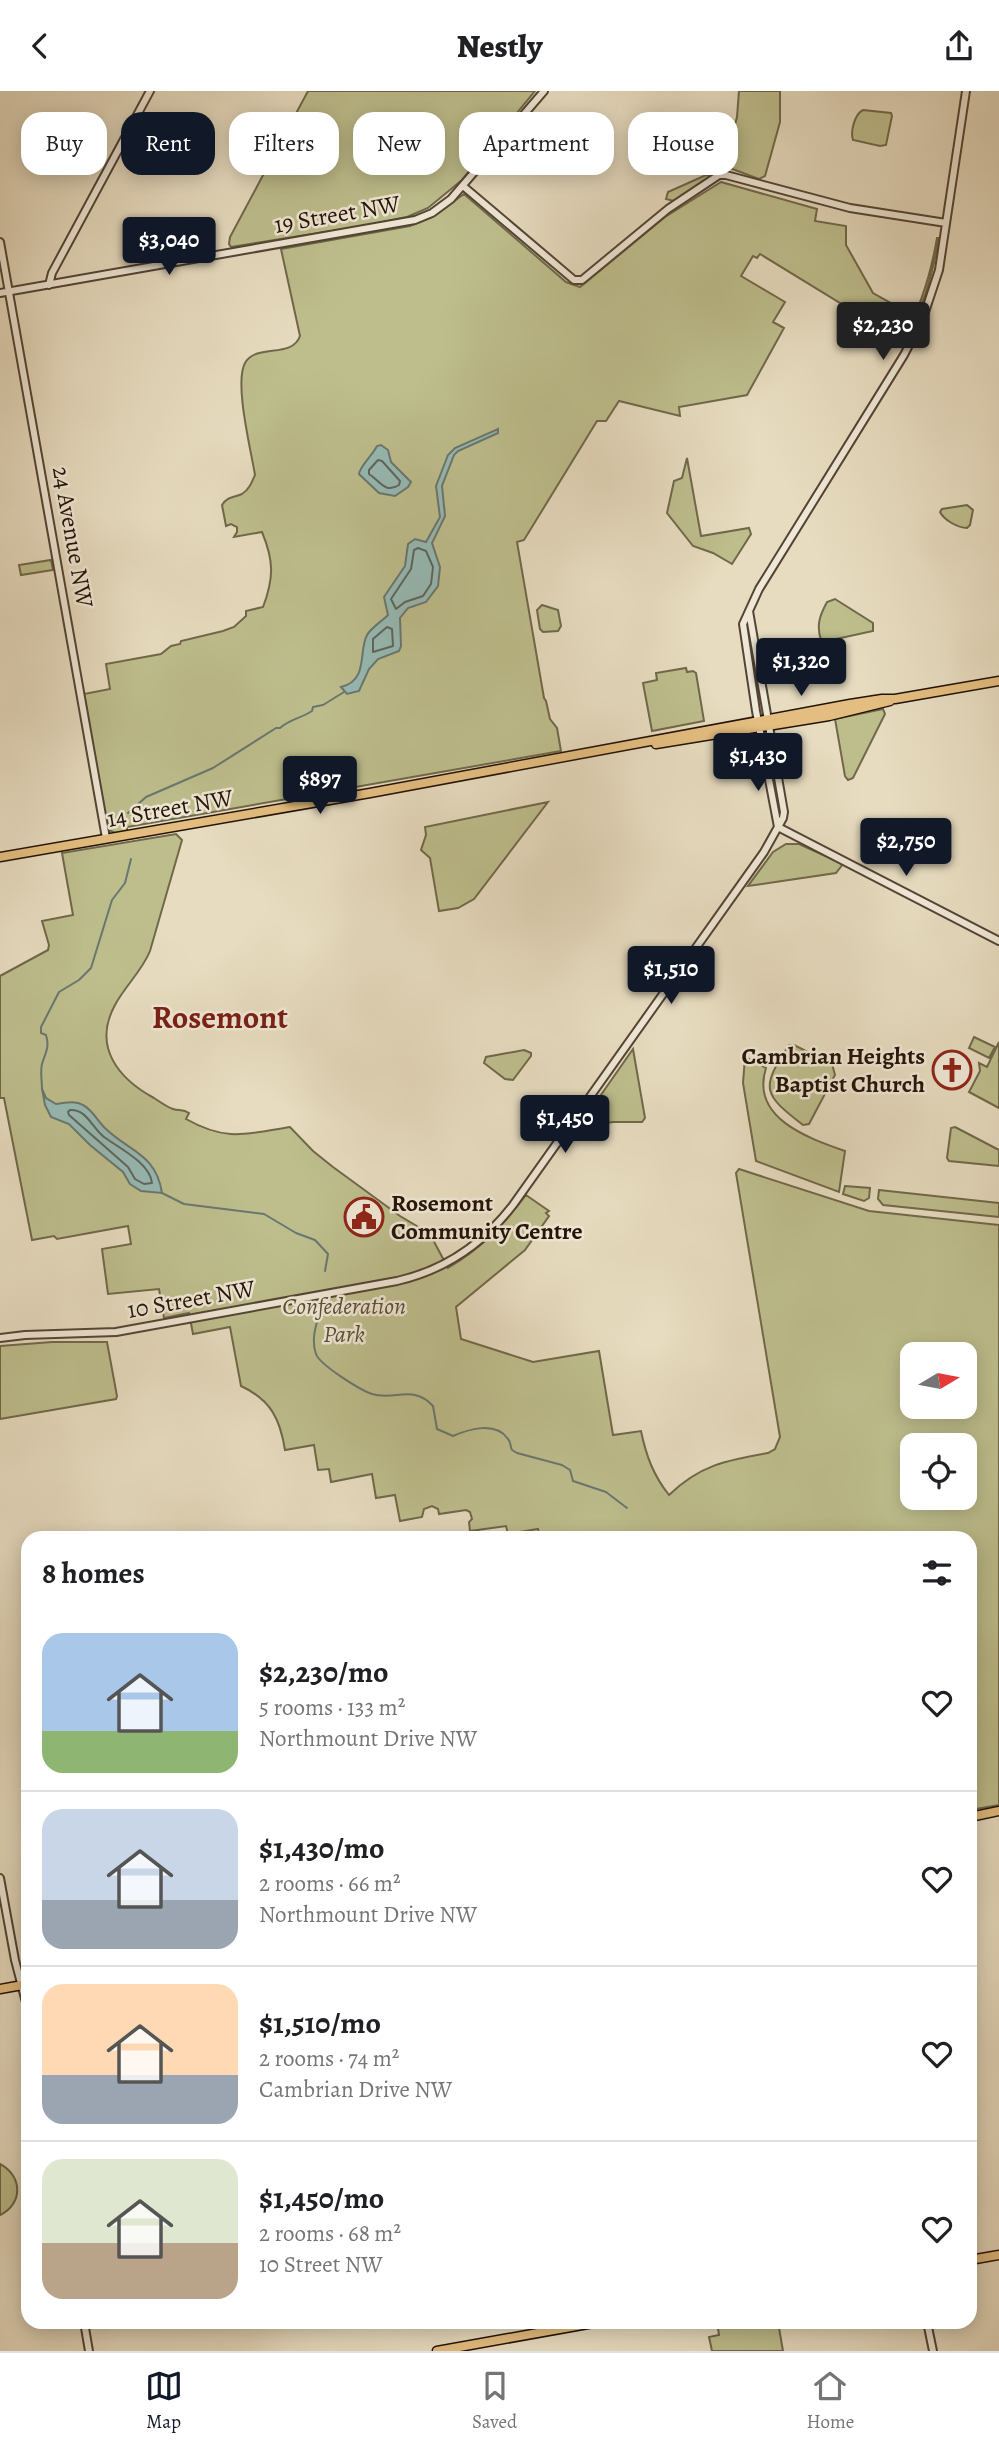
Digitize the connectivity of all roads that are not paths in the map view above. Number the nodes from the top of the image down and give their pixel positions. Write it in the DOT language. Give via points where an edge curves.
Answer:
graph roads {
  1 [pos="150,91"];
  2 [pos="544,91"];
  3 [pos="966,91"];
  4 [pos="463,186"];
  5 [pos="946,223"];
  6 [pos="0,242"];
  7 [pos="57,268"];
  8 [pos="60,282"];
  9 [pos="48,285"];
  10 [pos="10,291"];
  11 [pos="0,293"];
  12 [pos="999,681"];
  13 [pos="763,724"];
  14 [pos="778,827"];
  15 [pos="107,838"];
  16 [pos="0,857"];
  17 [pos="999,941"];
  18 [pos="0,1338"];
  19 [pos="999,1811"];
  20 [pos="977,1816"];
  21 [pos="0,1878"];
  22 [pos="21,1975"];
  23 [pos="21,1986"];
  24 [pos="0,1989"];
  25 [pos="999,2255"];
  26 [pos="977,2259"];
  27 [pos="85,2329"];
  28 [pos="560,2329"];
  29 [pos="928,2329"];
  30 [pos="89,2351"];
  31 [pos="437,2351"];
  32 [pos="933,2351"];
  1 -- 7 [label="street"];
  2 -- 4 [label="street, 19 Street NW"];
  3 -- 5 [label="street"];
  4 -- 5 [label="street" via="574,280 582,281 668,209 719,176 842,207"];
  4 -- 8 [label="street, 19 Street NW" via="432,213 407,223"];
  5 -- 13 [label="street" via="939,270 918,327 759,589 743,624"];
  6 -- 10 [label="street, 24 Avenue NW"];
  7 -- 8 [label="street"];
  7 -- 9 [label="street"];
  8 -- 9 [label="street, 19 Street NW"];
  9 -- 10 [label="street, 19 Street NW"];
  10 -- 11 [label="street, 19 Street NW"];
  10 -- 15 [label="street, 24 Avenue NW"];
  12 -- 13 [label="main road, 14 Street NW"];
  13 -- 14 [label="street"];
  13 -- 15 [label="main road, 14 Street NW"];
  14 -- 17 [label="street"];
  14 -- 18 [label="street, 10 Street NW" via="502,1219 468,1251 437,1268 397,1281 116,1332"];
  15 -- 16 [label="main road, 14 Street NW"];
  19 -- 20 [label="main road"];
  21 -- 22 [label="street"];
  23 -- 24 [label="main road"];
  25 -- 26 [label="main road"];
  27 -- 30 [label="street"];
  28 -- 31 [label="main road"];
  29 -- 32 [label="street"];
}
